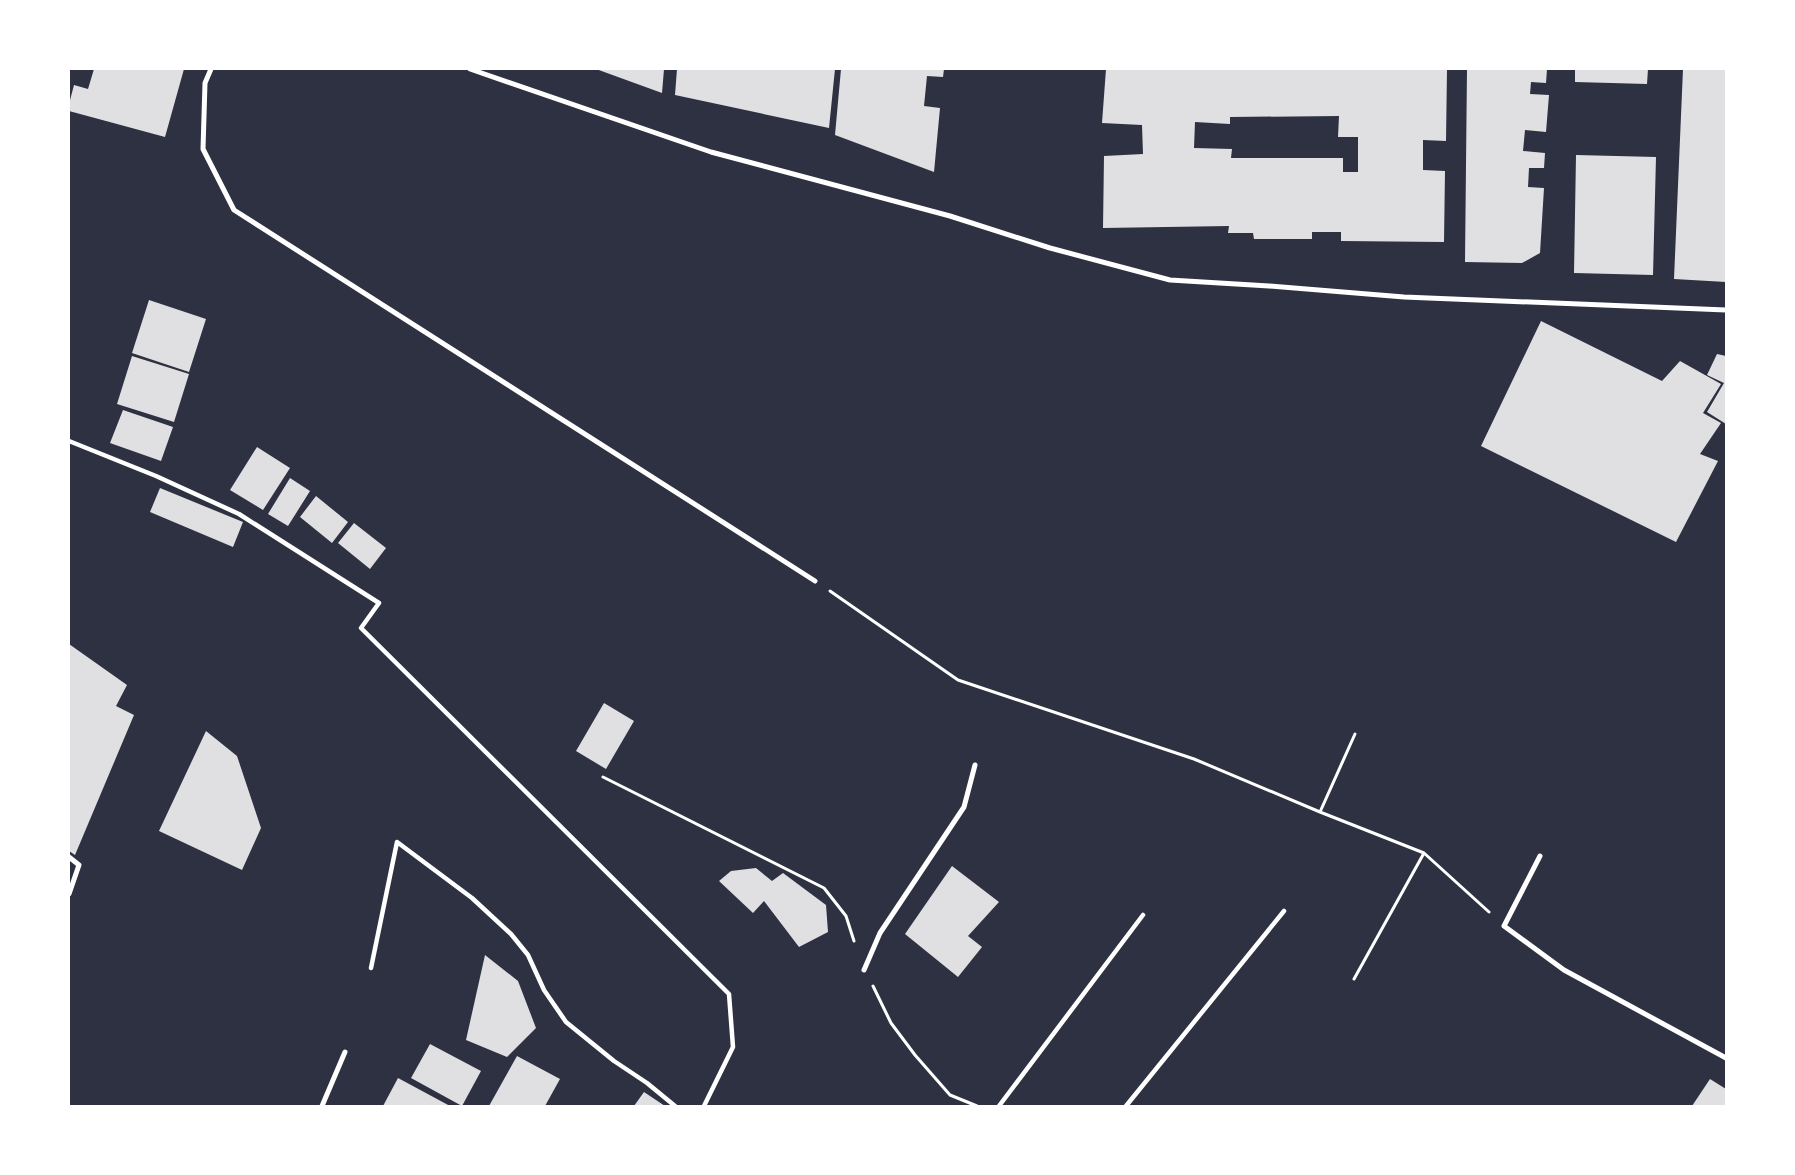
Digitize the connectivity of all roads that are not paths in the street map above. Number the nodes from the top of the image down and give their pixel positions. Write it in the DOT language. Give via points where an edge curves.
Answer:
graph roads {
  1 [pos="211,69"];
  2 [pos="470,69"];
  3 [pos="1726,310"];
  4 [pos="69,441"];
  5 [pos="815,581"];
  6 [pos="974,765"];
  7 [pos="1540,856"];
  8 [pos="69,857"];
  9 [pos="69,894"];
  10 [pos="1284,911"];
  11 [pos="1143,915"];
  12 [pos="371,968"];
  13 [pos="864,970"];
  14 [pos="344,1052"];
  15 [pos="1726,1058"];
  16 [pos="322,1106"];
  17 [pos="675,1106"];
  18 [pos="704,1106"];
  19 [pos="999,1106"];
  20 [pos="1126,1106"];
  1 -- 5 [label="street" via="205,82 203,149 234,210"];
  2 -- 3 [label="street" via="711,152 950,216 1050,248 1170,280 1404,297"];
  4 -- 18 [label="street" via="239,514 379,603 361,628 729,994 733,1047"];
  6 -- 13 [label="street" via="964,807 880,933"];
  7 -- 15 [label="street" via="1504,926 1564,970"];
  8 -- 9 [label="street" via="79,865"];
  10 -- 20 [label="street"];
  11 -- 19 [label="street"];
  12 -- 17 [label="street" via="397,842 472,898 511,934 528,955 544,990 566,1022"];
  14 -- 16 [label="street"];
}
